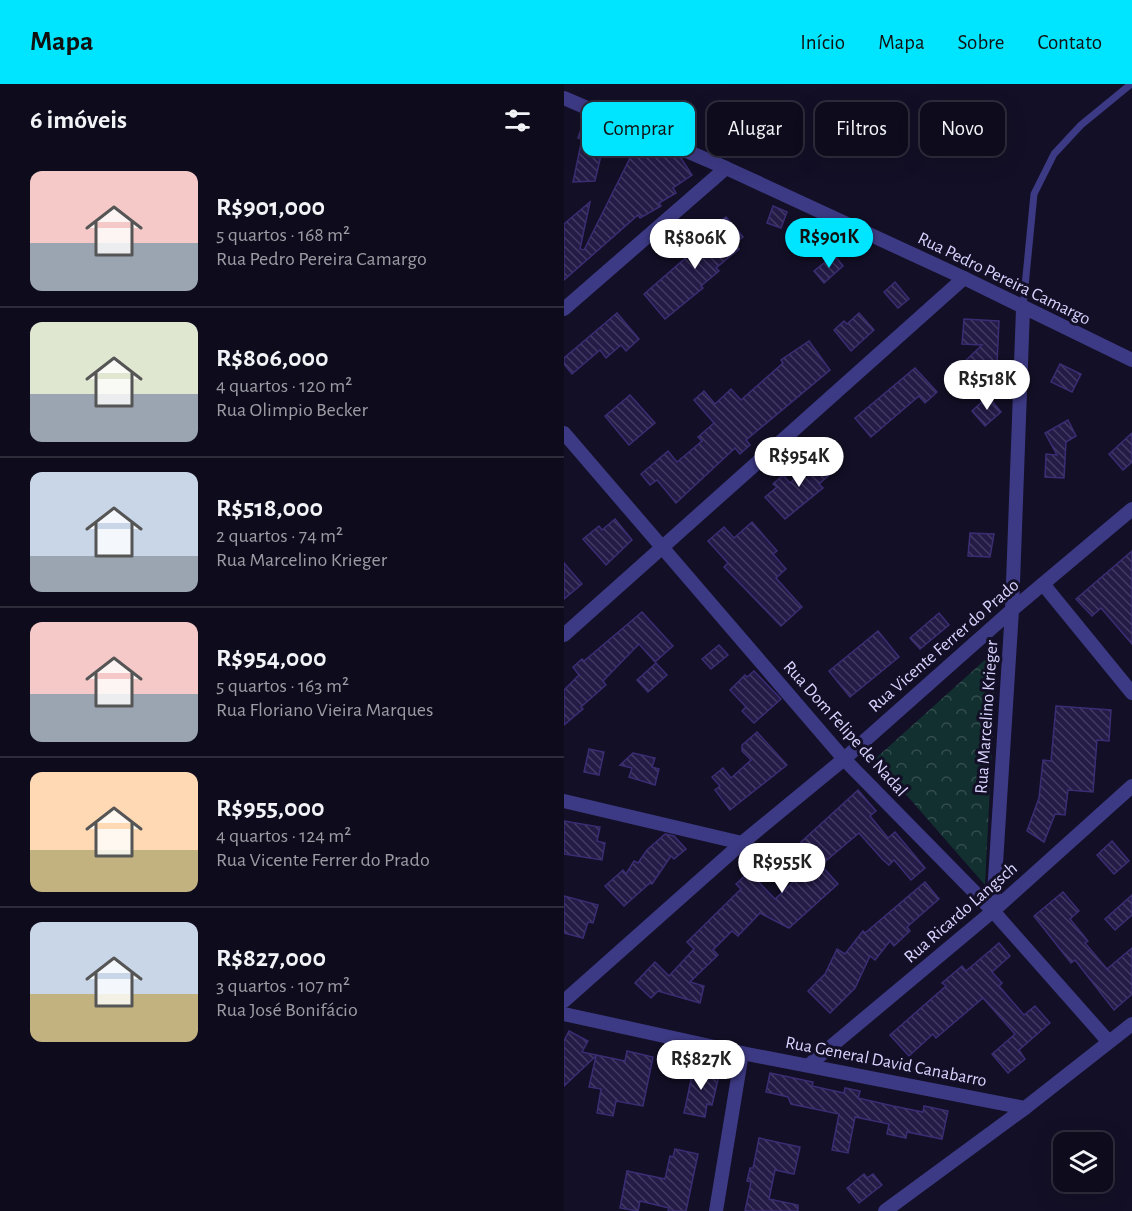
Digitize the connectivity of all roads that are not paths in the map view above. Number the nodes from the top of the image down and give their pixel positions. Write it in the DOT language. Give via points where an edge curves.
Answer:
graph roads {
  1 [pos="1131,84"];
  2 [pos="564,98"];
  3 [pos="726,168"];
  4 [pos="964,278"];
  5 [pos="564,309"];
  6 [pos="1023,309"];
  7 [pos="1132,360"];
  8 [pos="564,433"];
  9 [pos="1132,509"];
  10 [pos="664,549"];
  11 [pos="1043,584"];
  12 [pos="1012,610"];
  13 [pos="564,635"];
  14 [pos="1132,693"];
  15 [pos="844,759"];
  16 [pos="1132,786"];
  17 [pos="564,801"];
  18 [pos="742,843"];
  19 [pos="993,911"];
  20 [pos="564,1000"];
  21 [pos="564,1014"];
  22 [pos="1132,1024"];
  23 [pos="1108,1041"];
  24 [pos="742,1053"];
  25 [pos="810,1064"];
  26 [pos="1025,1108"];
  27 [pos="716,1211"];
  28 [pos="885,1211"];
  1 -- 6 [label="lane" via="1081,125 1054,154 1034,194"];
  2 -- 3 [label="street, Rua Pedro Pereira Camargo"];
  3 -- 4 [label="street, Rua Pedro Pereira Camargo"];
  3 -- 5 [label="street"];
  4 -- 6 [label="street, Rua Pedro Pereira Camargo"];
  4 -- 10 [label="street"];
  6 -- 7 [label="street, Rua Pedro Pereira Camargo"];
  6 -- 12 [label="street, Rua Marcelino Krieger"];
  8 -- 10 [label="street, Rua Dom Felipe de Nadal"];
  9 -- 11 [label="street, Rua Vicente Ferrer do Prado"];
  10 -- 13 [label="street"];
  10 -- 15 [label="street, Rua Dom Felipe de Nadal"];
  11 -- 12 [label="street, Rua Vicente Ferrer do Prado"];
  11 -- 14 [label="street"];
  12 -- 15 [label="street, Rua Vicente Ferrer do Prado"];
  12 -- 19 [label="street, Rua Marcelino Krieger"];
  15 -- 18 [label="street, Rua Vicente Ferrer do Prado"];
  15 -- 19 [label="street, Rua Dom Felipe de Nadal"];
  16 -- 19 [label="street, Rua Ricardo Langsch"];
  17 -- 18 [label="street"];
  18 -- 20 [label="street, Rua Vicente Ferrer do Prado"];
  19 -- 23 [label="street, Rua Dom Felipe de Nadal"];
  19 -- 25 [label="street, Rua Ricardo Langsch"];
  21 -- 24 [label="street, Rua General David Canabarro"];
  22 -- 23 [label="street"];
  23 -- 26 [label="street"];
  24 -- 25 [label="street, Rua General David Canabarro"];
  24 -- 27 [label="street"];
  25 -- 26 [label="street, Rua General David Canabarro"];
  26 -- 28 [label="street"];
}
